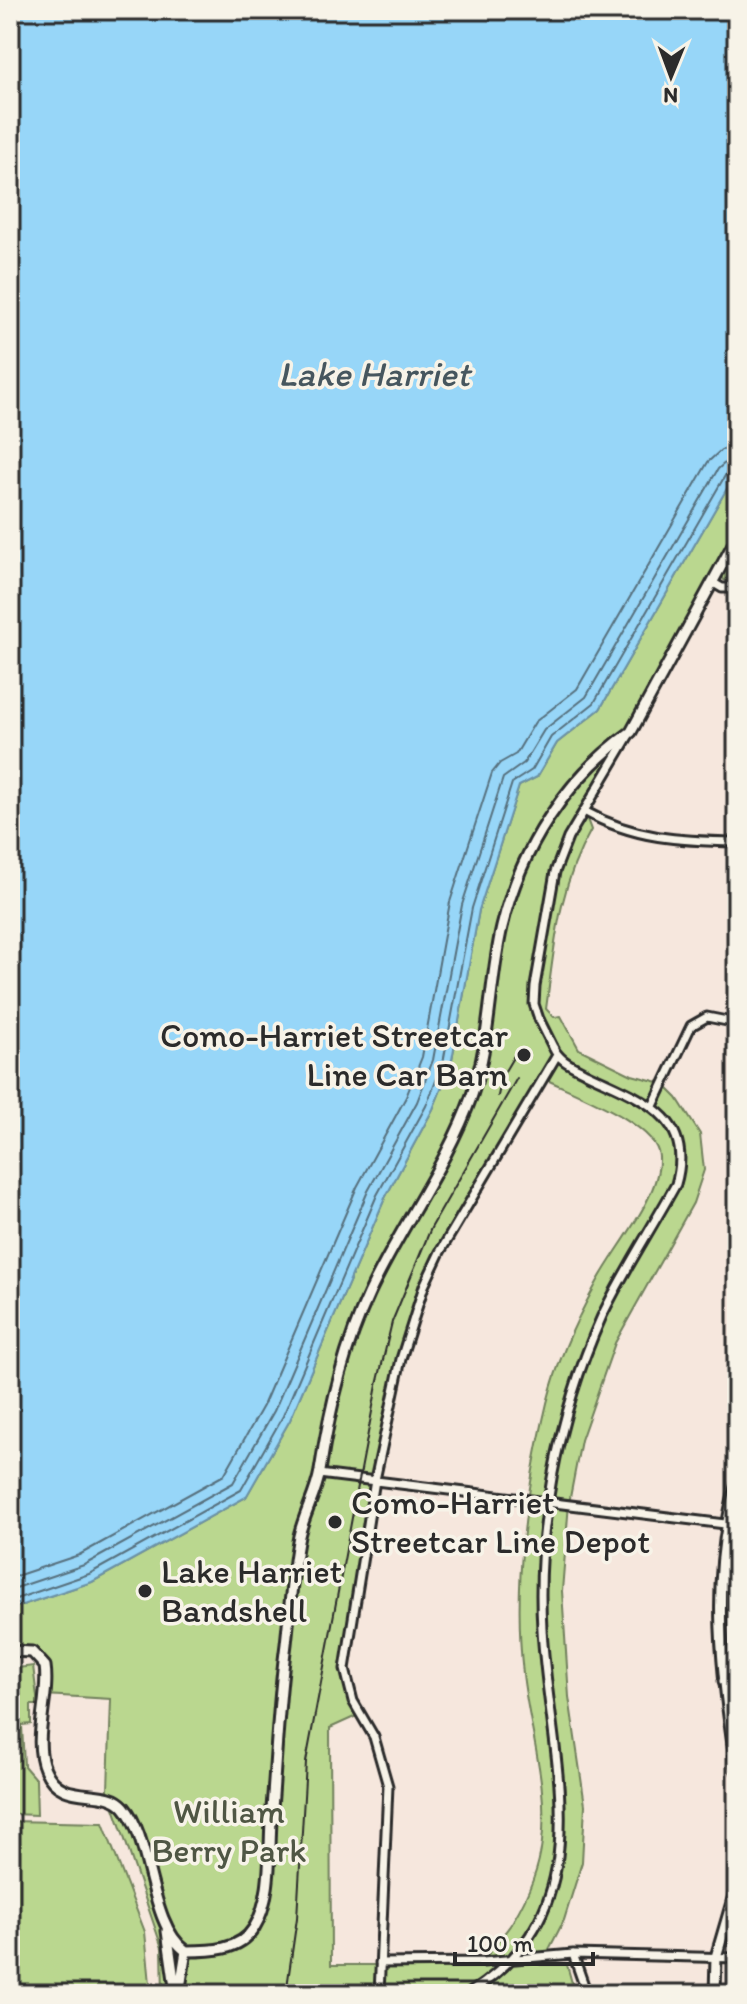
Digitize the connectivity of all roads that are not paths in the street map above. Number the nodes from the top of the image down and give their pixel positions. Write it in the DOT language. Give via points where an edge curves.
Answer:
graph roads {
  1 [pos="737,537"];
  2 [pos="712,582"];
  3 [pos="737,588"];
  4 [pos="631,732"];
  5 [pos="584,811"];
  6 [pos="737,842"];
  7 [pos="737,1023"];
  8 [pos="555,1051"];
  9 [pos="653,1106"];
  10 [pos="319,1474"];
  11 [pos="375,1480"];
  12 [pos="737,1483"];
  13 [pos="548,1501"];
  14 [pos="725,1524"];
  15 [pos="10,1651"];
  16 [pos="723,1681"];
  17 [pos="737,1682"];
  18 [pos="737,1771"];
  19 [pos="737,1885"];
  20 [pos="165,1919"];
  21 [pos="186,1951"];
  22 [pos="573,1954"];
  23 [pos="716,1957"];
  24 [pos="737,1958"];
  25 [pos="512,1959"];
  26 [pos="380,1963"];
  27 [pos="177,1994"];
  28 [pos="379,1994"];
  29 [pos="468,1994"];
  30 [pos="587,1994"];
  31 [pos="715,1994"];
  1 -- 2 [label="street"];
  2 -- 3 [label="street"];
  2 -- 4 [label="street"];
  4 -- 5 [label="street"];
  4 -- 10 [label="street" via="609,747 565,795 525,862 502,928 472,1095 352,1334"];
  5 -- 6 [label="street" via="642,836 673,842"];
  5 -- 8 [label="street, bridge" via="549,890 534,1004"];
  7 -- 9 [label="street" via="707,1017 691,1026"];
  8 -- 9 [label="street"];
  8 -- 11 [label="street" via="424,1286 401,1359"];
  9 -- 13 [label="street" via="677,1136 676,1184 602,1316 561,1438"];
  10 -- 11 [label="street"];
  10 -- 21 [label="street" via="297,1548 259,1916 253,1930 232,1946"];
  11 -- 13 [label="street"];
  11 -- 26 [label="street" via="345,1669 388,1786"];
  12 -- 14 [label="street"];
  13 -- 14 [label="street"];
  13 -- 25 [label="street" via="542,1629 563,1808 561,1847 553,1888"];
  14 -- 16 [label="street" via="719,1594"];
  15 -- 20 [label="street" via="32,1652 45,1666 42,1757 49,1776 80,1796 106,1796 120,1803 129,1815"];
  16 -- 17 [label="street"];
  16 -- 18 [label="street"];
  19 -- 23 [label="street"];
  20 -- 21 [label="street"];
  20 -- 27 [label="street"];
  21 -- 27 [label="street"];
  22 -- 23 [label="street"];
  22 -- 25 [label="street"];
  22 -- 30 [label="street"];
  23 -- 24 [label="street"];
  23 -- 31 [label="street"];
  25 -- 26 [label="street"];
  25 -- 29 [label="street"];
  26 -- 28 [label="street"];
}
